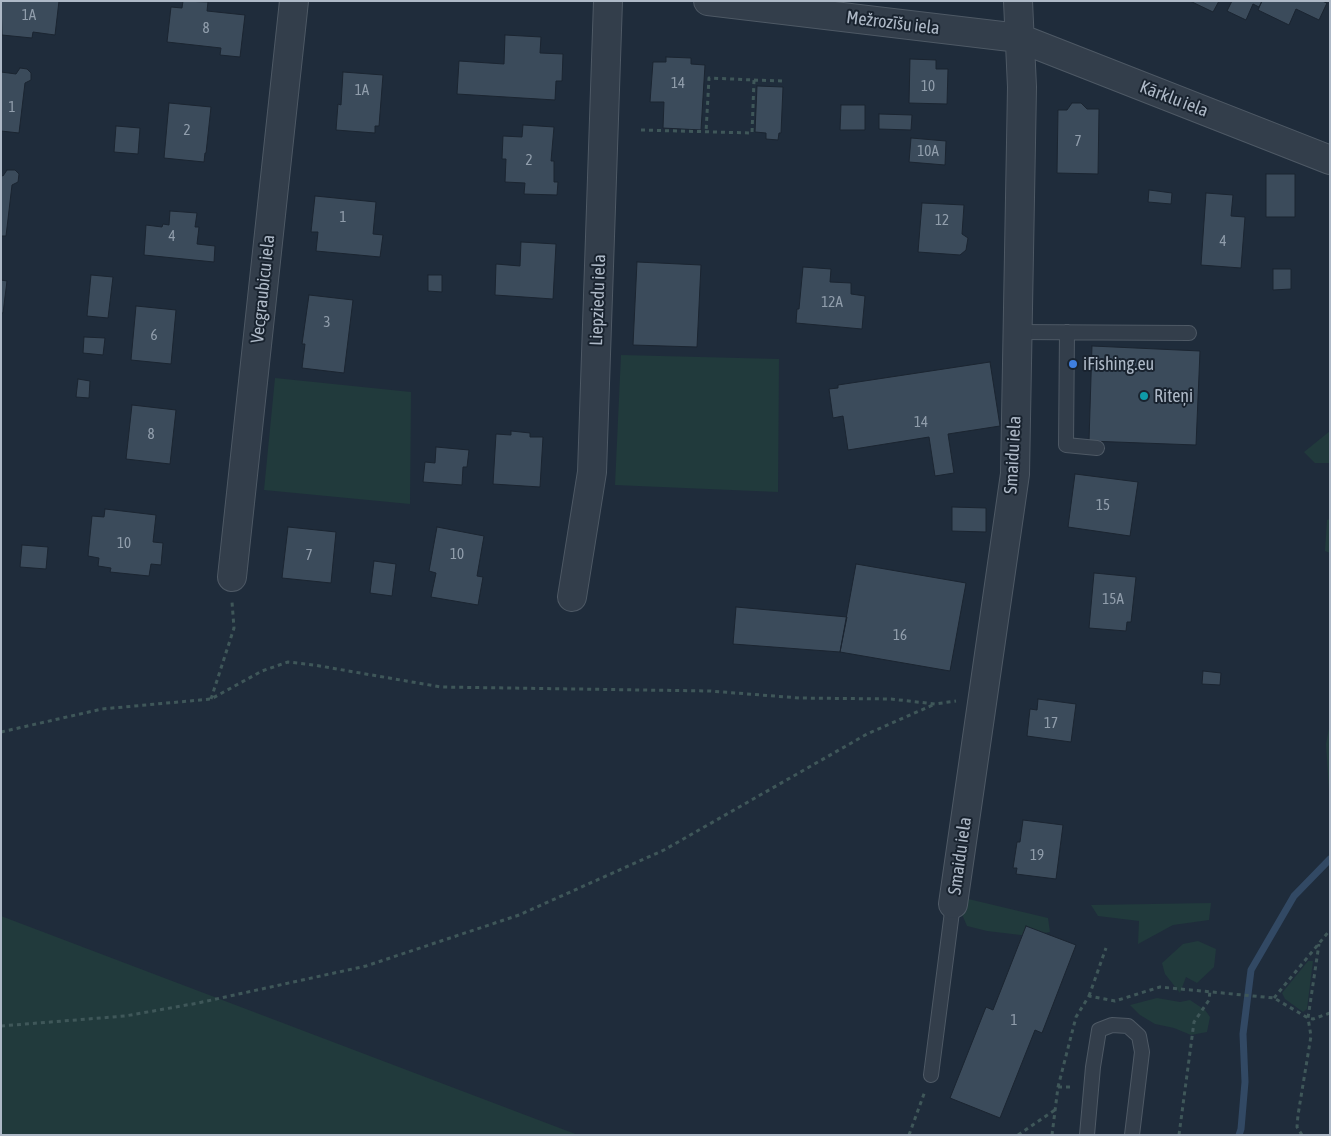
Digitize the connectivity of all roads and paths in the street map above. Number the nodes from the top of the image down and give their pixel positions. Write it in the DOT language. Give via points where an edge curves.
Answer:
graph roads {
  1 [pos="294,1"];
  2 [pos="608,1"];
  3 [pos="708,1"];
  4 [pos="1018,1"];
  5 [pos="1019,38"];
  6 [pos="754,80"];
  7 [pos="784,81"];
  8 [pos="641,130"];
  9 [pos="706,132"];
  10 [pos="1330,160"];
  11 [pos="1018,332"];
  12 [pos="1067,332"];
  13 [pos="1189,333"];
  14 [pos="1097,448"];
  15 [pos="232,577"];
  16 [pos="572,597"];
  17 [pos="983,697"];
  18 [pos="211,699"];
  19 [pos="935,704"];
  20 [pos="1,732"];
  21 [pos="952,904"];
  22 [pos="1330,930"];
  23 [pos="1319,944"];
  24 [pos="1106,948"];
  25 [pos="1089,996"];
  26 [pos="1274,998"];
  27 [pos="1330,1013"];
  28 [pos="1308,1018"];
  29 [pos="1,1026"];
  30 [pos="932,1075"];
  31 [pos="1055,1110"];
  32 [pos="909,1135"];
  33 [pos="1018,1135"];
  34 [pos="1087,1135"];
  35 [pos="1132,1135"];
  36 [pos="1179,1135"];
  37 [pos="1302,1135"];
  1 -- 15 [label="street, Vecgraubicu iela"];
  2 -- 16 [label="street, Liepziedu iela" via="592,472"];
  3 -- 5 [label="street, Mežrozīšu iela"];
  4 -- 5 [label="street, Smaidu iela"];
  5 -- 10 [label="street, Kārklu iela"];
  5 -- 11 [label="street, Smaidu iela" via="1022,87"];
  6 -- 7 [label="path"];
  6 -- 9 [label="path" via="752,133"];
  6 -- 9 [label="path" via="708,78"];
  8 -- 9 [label="path"];
  11 -- 12 [label="lane"];
  11 -- 17 [label="street, Smaidu iela" via="1014,474"];
  12 -- 13 [label="lane"];
  12 -- 14 [label="lane" via="1066,445"];
  15 -- 18 [label="path" via="234,628"];
  17 -- 19 [label="path"];
  17 -- 21 [label="street, Smaidu iela"];
  18 -- 19 [label="path" via="262,671 288,662 440,688 710,691"];
  18 -- 20 [label="path" via="102,709"];
  19 -- 29 [label="path" via="868,734 664,850 519,915 366,966 198,1004 125,1016"];
  21 -- 30 [label="lane"];
  22 -- 23 [label="path"];
  23 -- 26 [label="path"];
  23 -- 28 [label="path"];
  24 -- 25 [label="path"];
  26 -- 28 [label="path"];
  26 -- 36 [label="path" via="1210,991 1209,1000 1194,1022"];
  27 -- 28 [label="path"];
  28 -- 37 [label="path" via="1311,1036 1297,1126"];
  30 -- 32 [label="path"];
  31 -- 33 [label="path"];
  34 -- 35 [label="lane" via="1092,1067 1099,1030 1112,1025 1128,1026 1139,1036 1142,1052"];
}
